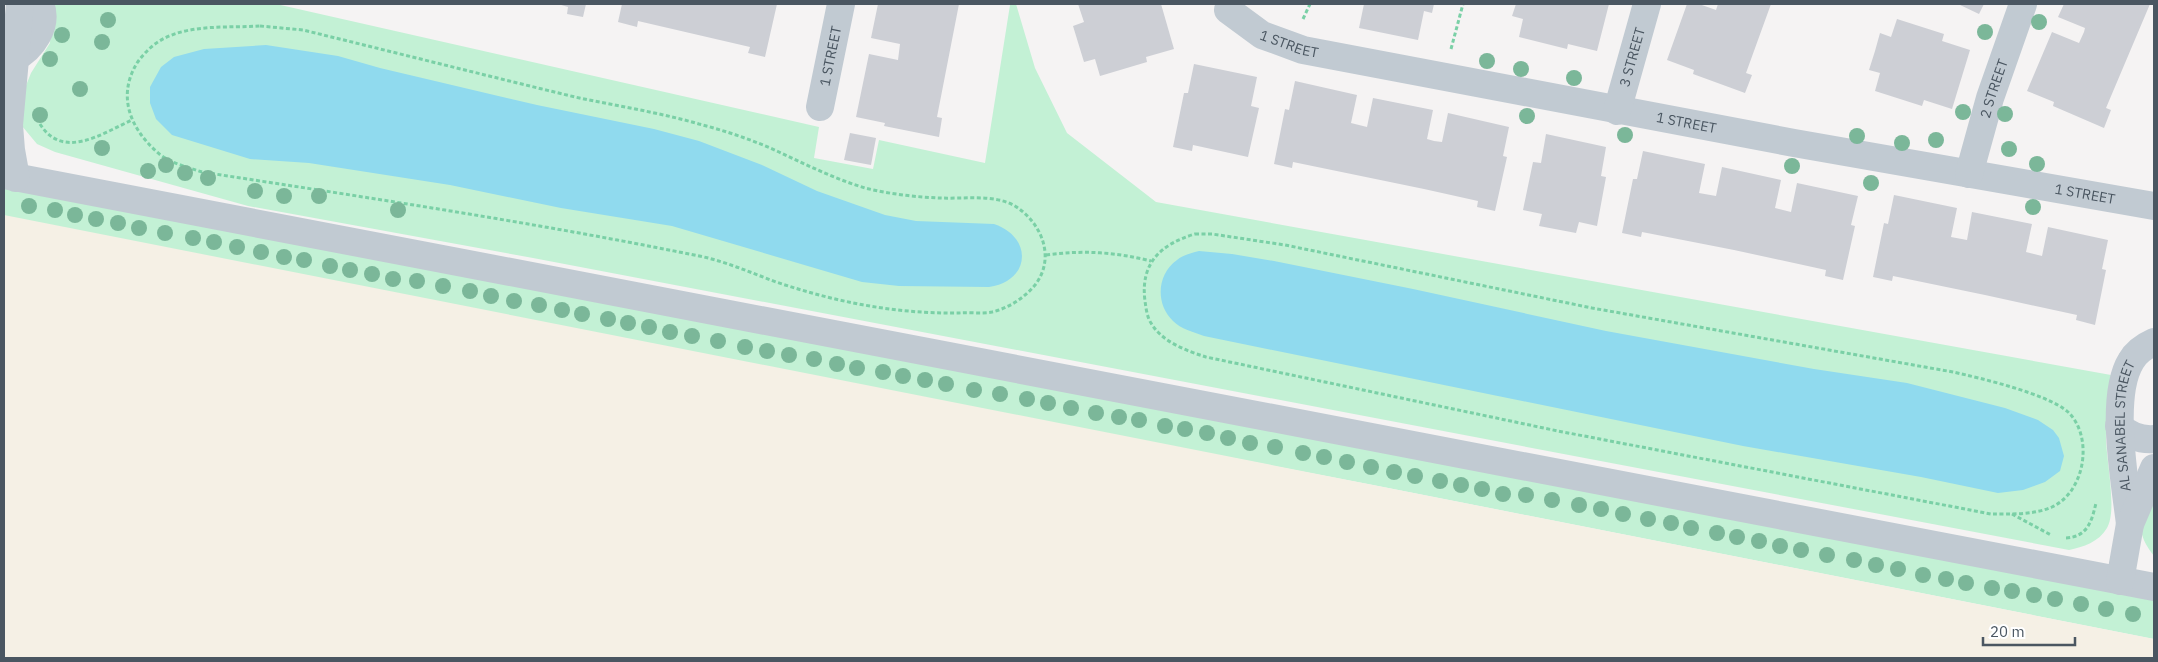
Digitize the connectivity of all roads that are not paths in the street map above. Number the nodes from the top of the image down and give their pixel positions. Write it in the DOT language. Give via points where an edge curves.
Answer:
graph roads {
  1 [pos="20,4"];
  2 [pos="40,4"];
  3 [pos="841,4"];
  4 [pos="1647,4"];
  5 [pos="2023,4"];
  6 [pos="1228,10"];
  7 [pos="10,59"];
  8 [pos="820,107"];
  9 [pos="1617,111"];
  10 [pos="1969,174"];
  11 [pos="10,176"];
  12 [pos="2154,206"];
  13 [pos="2154,342"];
  14 [pos="2119,426"];
  15 [pos="2154,439"];
  16 [pos="2154,468"];
  17 [pos="2130,524"];
  18 [pos="2120,581"];
  19 [pos="2154,587"];
  1 -- 7 [label="street"];
  2 -- 7 [label="street" via="41,28 32,45"];
  3 -- 8 [label="street, 1 STREET"];
  4 -- 9 [label="street, 3 STREET"];
  5 -- 10 [label="street, 2 STREET" via="1990,98"];
  6 -- 9 [label="street, 1 STREET" via="1262,35 1304,50"];
  7 -- 11 [label="street"];
  9 -- 10 [label="street, 1 STREET"];
  10 -- 12 [label="street, 1 STREET"];
  11 -- 18 [label="street"];
  13 -- 14 [label="street, AL SANABEL STREET" via="2137,353 2127,368"];
  14 -- 15 [label="street" via="2134,437"];
  14 -- 17 [label="street, AL SANABEL STREET"];
  16 -- 17 [label="street, AL SANABEL STREET"];
  17 -- 18 [label="street, AL SANABEL STREET"];
  18 -- 19 [label="street"];
}
